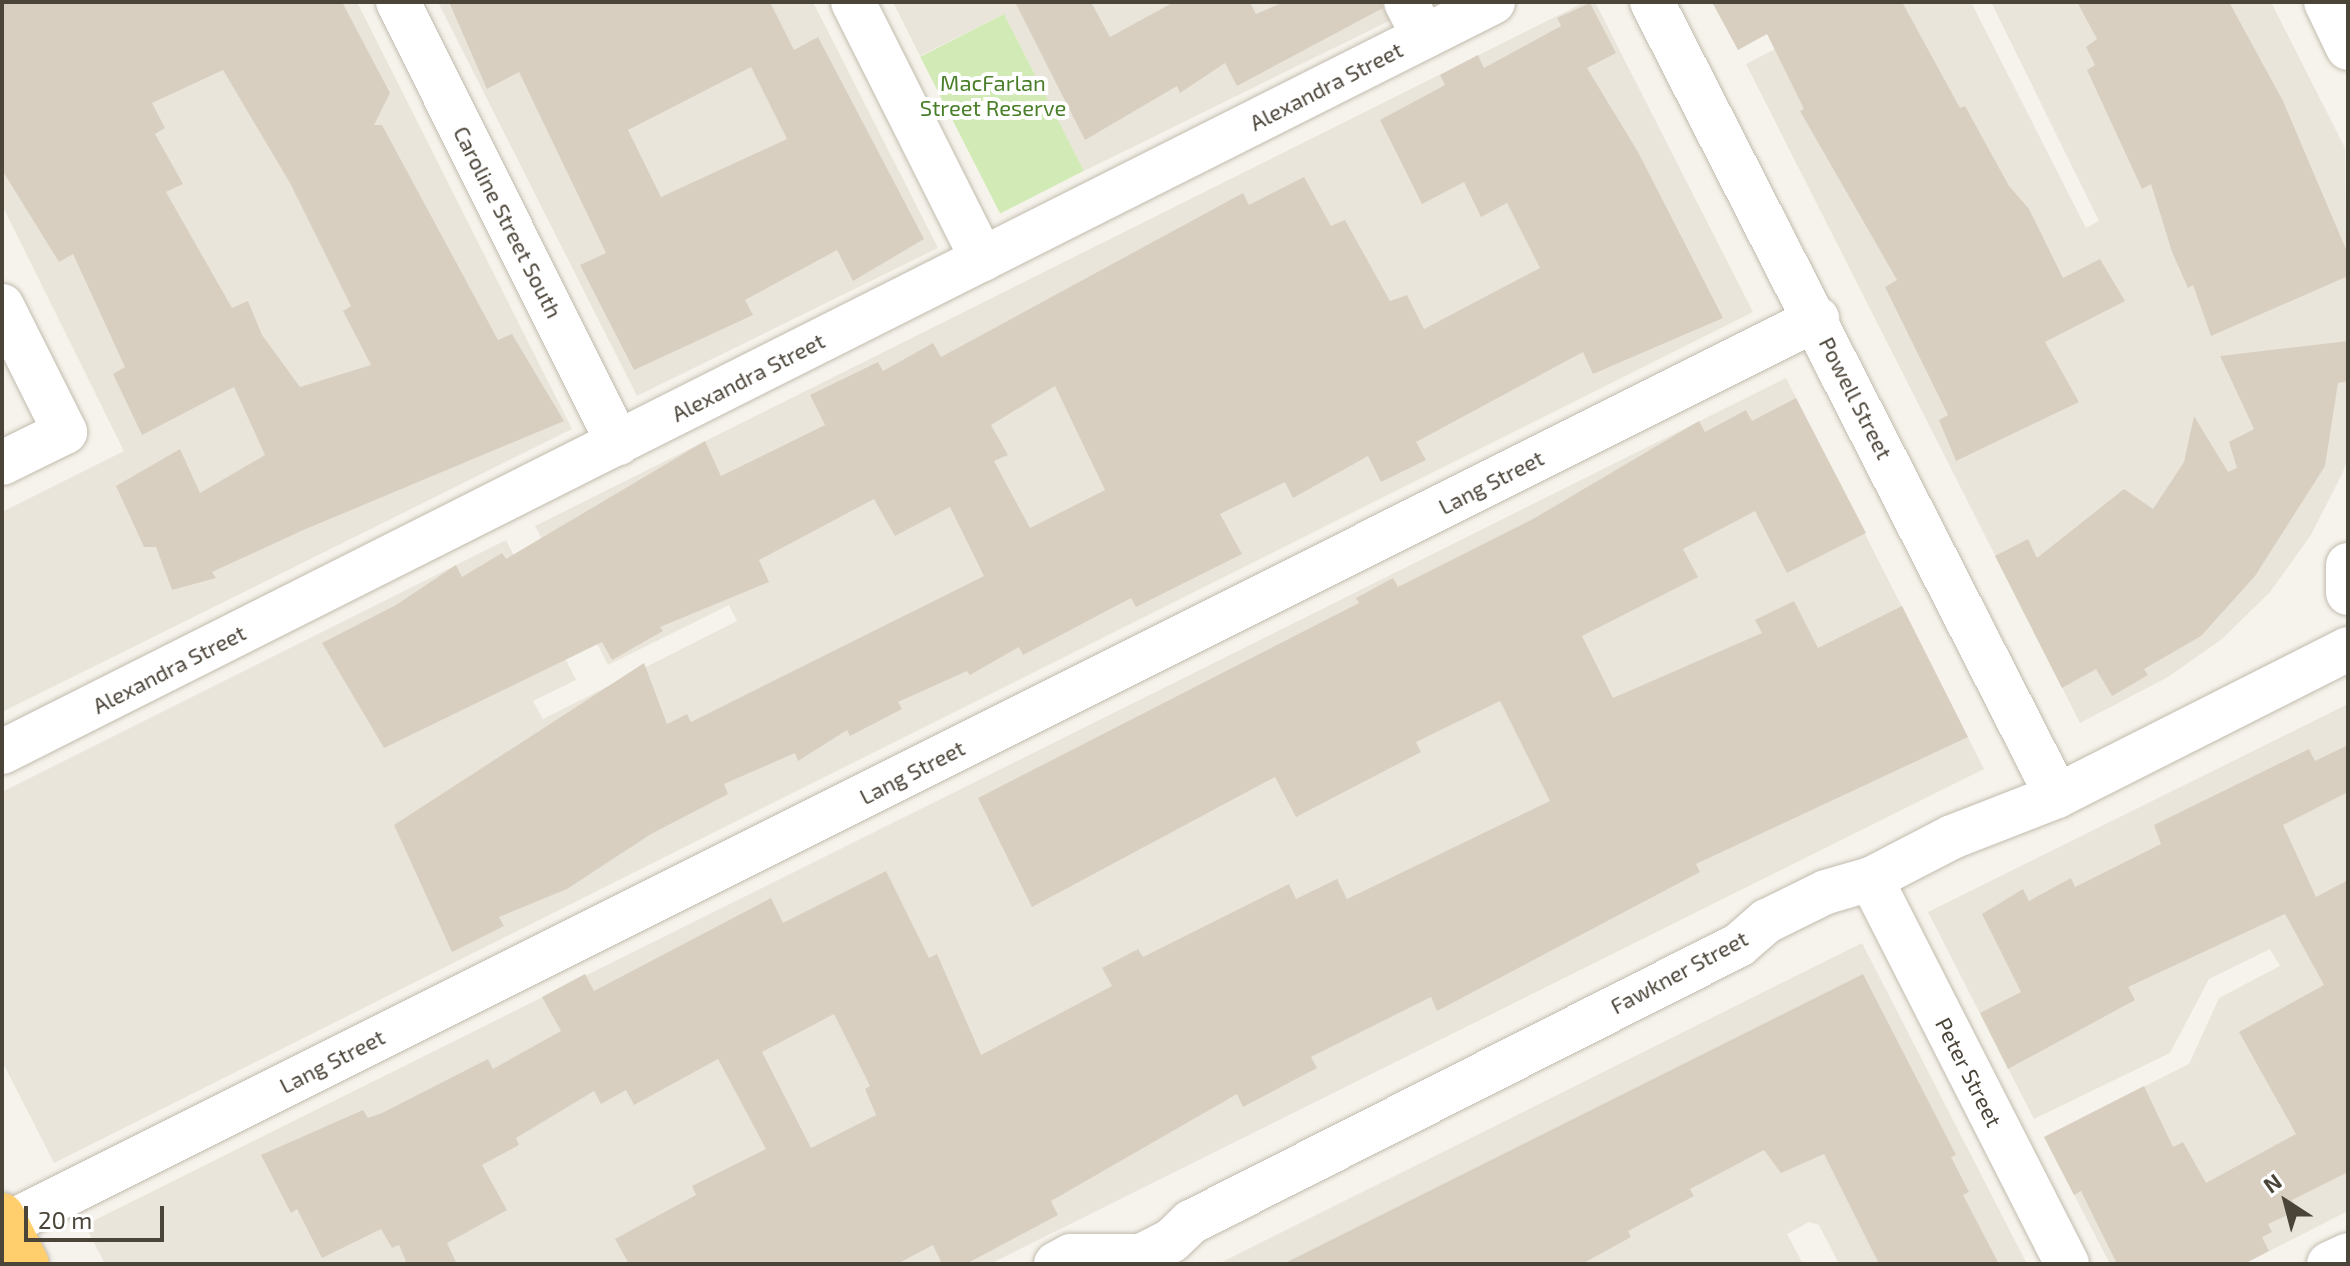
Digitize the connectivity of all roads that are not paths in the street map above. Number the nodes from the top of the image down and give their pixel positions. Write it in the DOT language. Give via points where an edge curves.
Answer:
graph roads {
  1 [pos="398,2"];
  2 [pos="853,2"];
  3 [pos="1493,2"];
  4 [pos="1652,2"];
  5 [pos="2326,2"];
  6 [pos="1415,20"];
  7 [pos="2348,48"];
  8 [pos="982,259"];
  9 [pos="2,306"];
  10 [pos="1817,319"];
  11 [pos="618,443"];
  12 [pos="2,463"];
  13 [pos="2348,565"];
  14 [pos="2348,593"];
  15 [pos="2348,649"];
  16 [pos="2,752"];
  17 [pos="2057,796"];
  18 [pos="1871,879"];
  19 [pos="4,1220"];
  20 [pos="2348,1255"];
  21 [pos="27,1264"];
  22 [pos="1056,1264"];
  23 [pos="2067,1264"];
  24 [pos="2329,1264"];
  1 -- 11 [label="street, Caroline Street South"];
  2 -- 8 [label="street"];
  3 -- 6 [label="street, Alexandra Street"];
  4 -- 10 [label="street, Powell Street"];
  5 -- 7 [label="street"];
  6 -- 8 [label="street, Alexandra Street"];
  8 -- 11 [label="street, Alexandra Street"];
  9 -- 12 [label="street" via="65,432"];
  10 -- 17 [label="street, Powell Street"];
  10 -- 19 [label="street, Lang Street"];
  11 -- 16 [label="street, Alexandra Street"];
  13 -- 14 [label="street"];
  15 -- 17 [label="street, Fawkner Street"];
  17 -- 18 [label="street, Fawkner Street" via="1952,837"];
  18 -- 22 [label="street, Fawkner Street" via="1826,892 1767,921 1739,945 1191,1222 1171,1241 1141,1256 1071,1256"];
  18 -- 23 [label="street, Peter Street"];
  19 -- 21 [label="highway"];
  20 -- 24 [label="street"];
}
